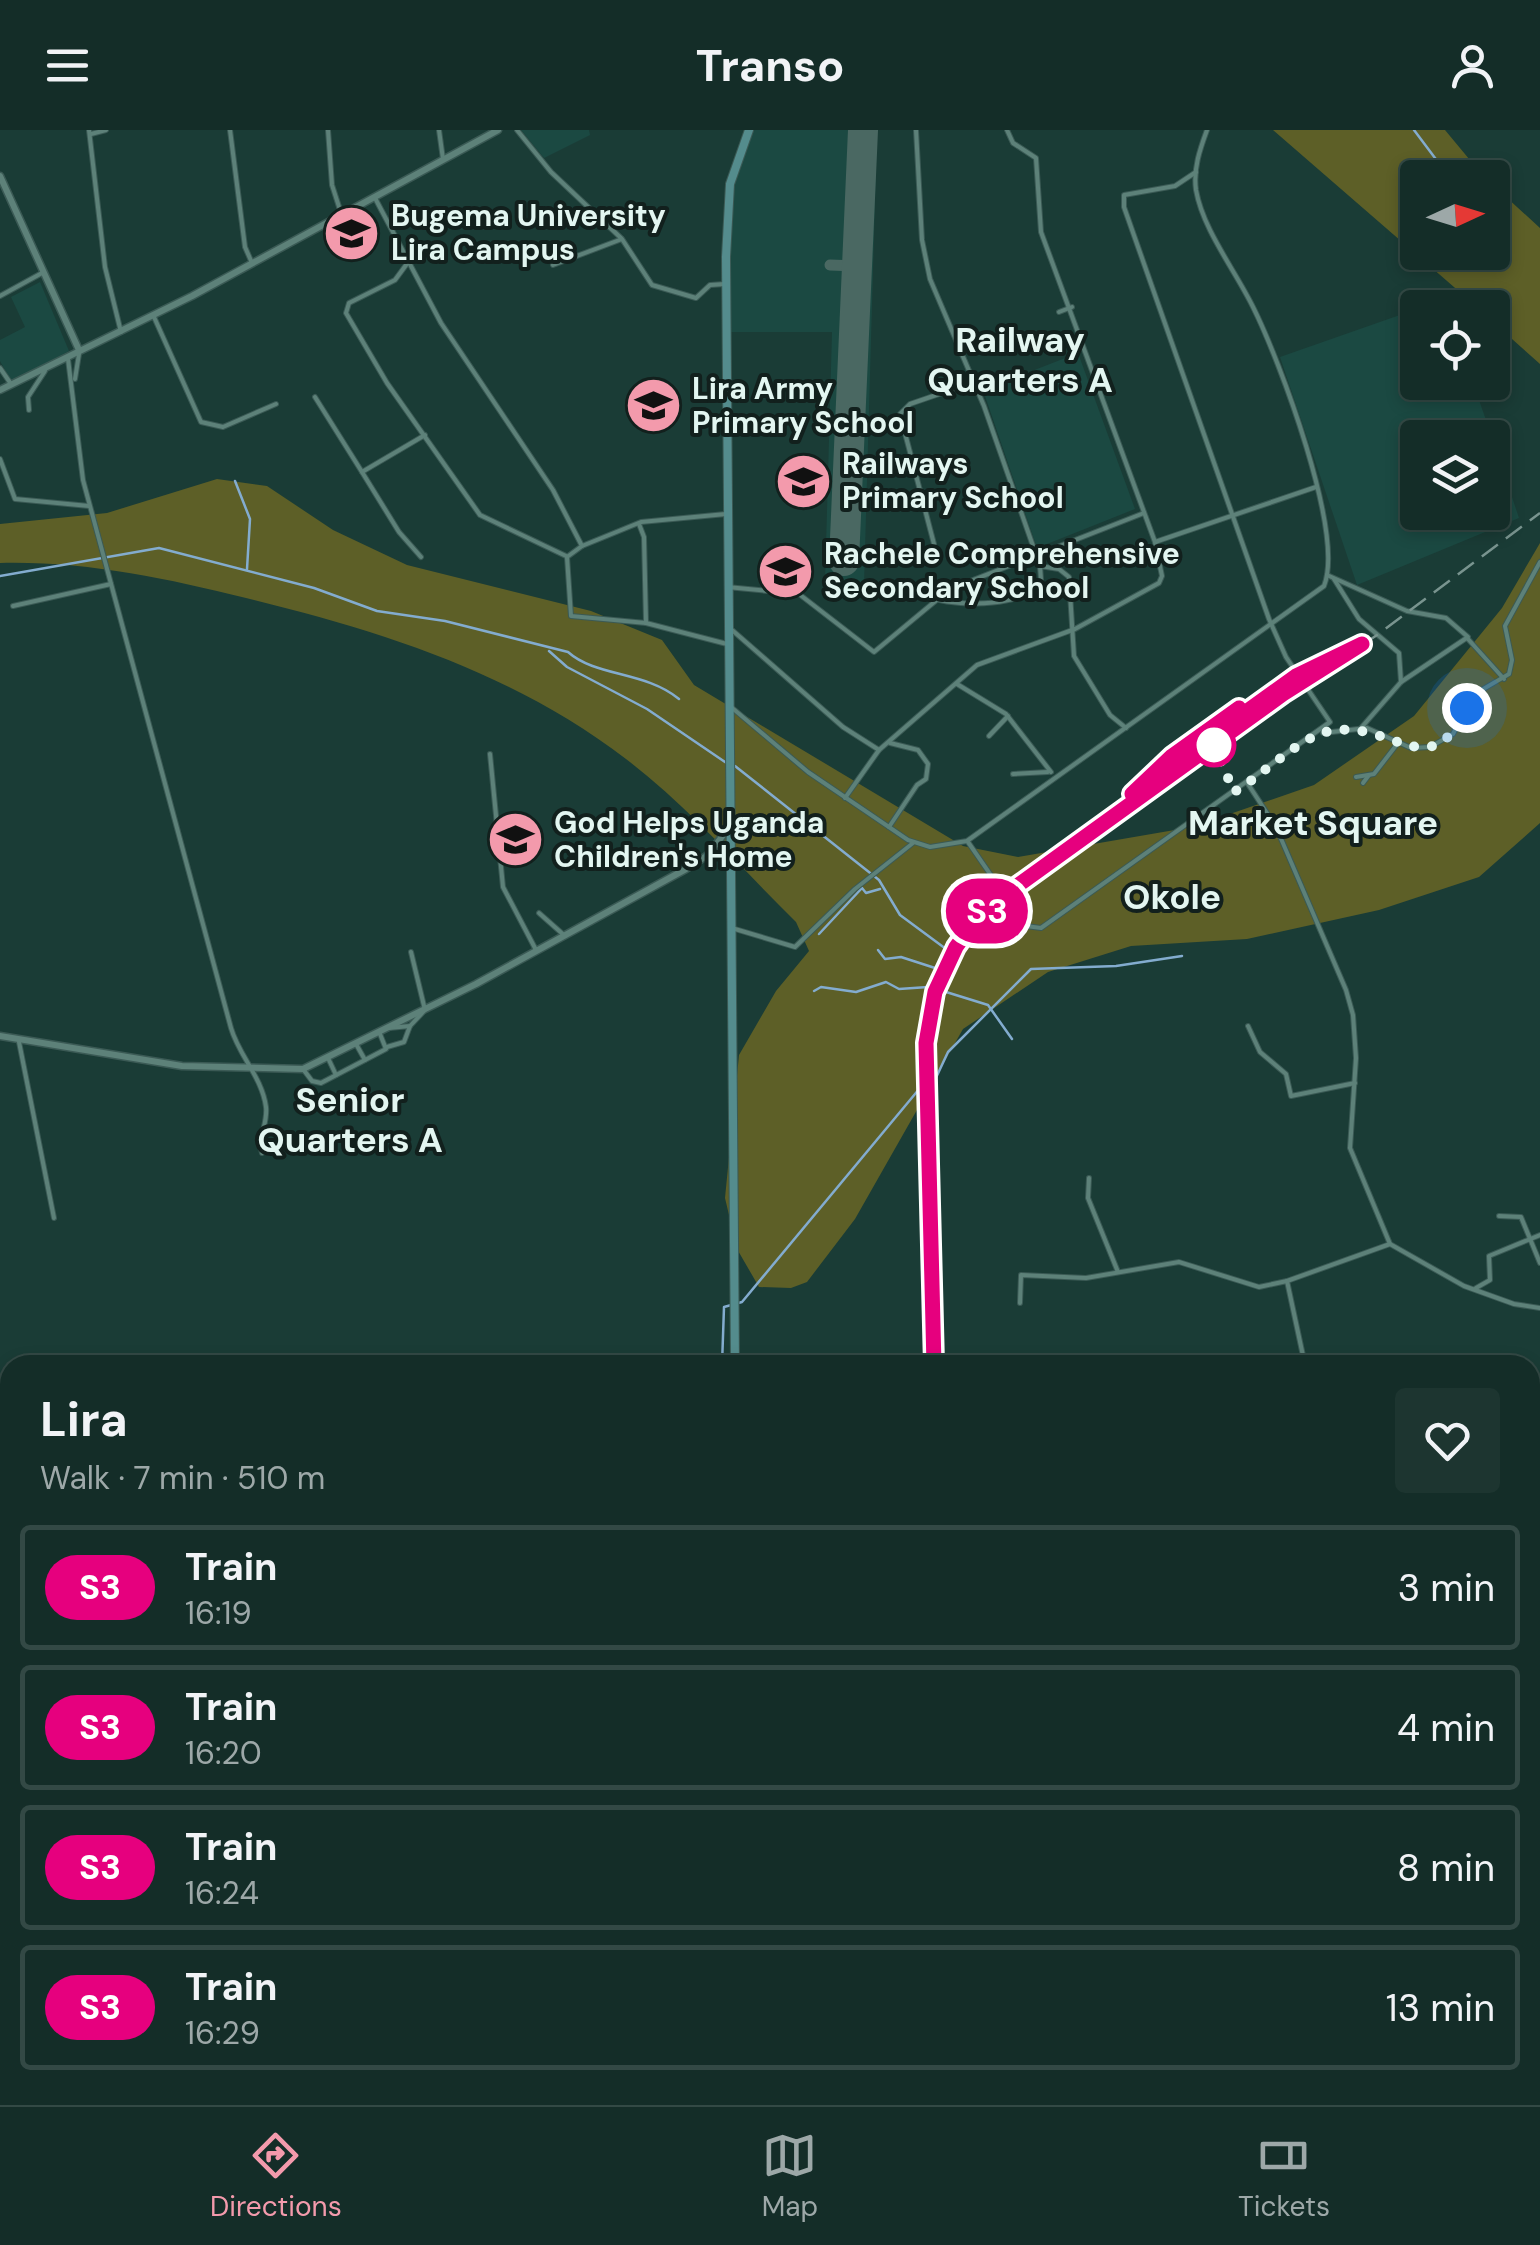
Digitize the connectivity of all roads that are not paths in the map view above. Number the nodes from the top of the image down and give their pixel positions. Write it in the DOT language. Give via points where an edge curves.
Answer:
graph roads {
  1 [pos="106,130"];
  2 [pos="230,130"];
  3 [pos="328,130"];
  4 [pos="439,130"];
  5 [pos="498,130"];
  6 [pos="518,130"];
  7 [pos="750,130"];
  8 [pos="916,130"];
  9 [pos="1007,130"];
  10 [pos="1208,130"];
  11 [pos="89,132"];
  12 [pos="443,159"];
  13 [pos="1196,172"];
  14 [pos="0,176"];
  15 [pos="374,196"];
  16 [pos="341,213"];
  17 [pos="622,239"];
  18 [pos="408,261"];
  19 [pos="252,263"];
  20 [pos="553,265"];
  21 [pos="42,273"];
  22 [pos="726,284"];
  23 [pos="0,296"];
  24 [pos="1072,308"];
  25 [pos="1059,312"];
  26 [pos="153,315"];
  27 [pos="121,332"];
  28 [pos="78,350"];
  29 [pos="68,356"];
  30 [pos="45,367"];
  31 [pos="0,368"];
  32 [pos="74,381"];
  33 [pos="974,382"];
  34 [pos="11,384"];
  35 [pos="0,390"];
  36 [pos="315,397"];
  37 [pos="276,404"];
  38 [pos="29,410"];
  39 [pos="425,436"];
  40 [pos="0,461"];
  41 [pos="362,472"];
  42 [pos="1316,487"];
  43 [pos="89,506"];
  44 [pos="1144,512"];
  45 [pos="726,514"];
  46 [pos="1232,514"];
  47 [pos="639,524"];
  48 [pos="1155,542"];
  49 [pos="934,544"];
  50 [pos="582,546"];
  51 [pos="1034,552"];
  52 [pos="567,557"];
  53 [pos="422,558"];
  54 [pos="1540,562"];
  55 [pos="1040,566"];
  56 [pos="1327,575"];
  57 [pos="1334,579"];
  58 [pos="112,584"];
  59 [pos="727,586"];
  60 [pos="935,599"];
  61 [pos="13,606"];
  62 [pos="646,623"];
  63 [pos="1272,624"];
  64 [pos="727,628"];
  65 [pos="1075,629"];
  66 [pos="1468,640"];
  67 [pos="727,644"];
  68 [pos="1502,678"];
  69 [pos="1401,682"];
  70 [pos="956,684"];
  71 [pos="728,703"];
  72 [pos="1008,716"];
  73 [pos="1126,728"];
  74 [pos="1361,728"];
  75 [pos="1318,734"];
  76 [pos="988,736"];
  77 [pos="890,743"];
  78 [pos="1398,743"];
  79 [pos="878,750"];
  80 [pos="490,754"];
  81 [pos="1051,772"];
  82 [pos="1013,774"];
  83 [pos="1369,775"];
  84 [pos="1060,776"];
  85 [pos="1356,777"];
  86 [pos="1248,784"];
  87 [pos="1362,784"];
  88 [pos="845,798"];
  89 [pos="730,826"];
  90 [pos="889,827"];
  91 [pos="967,841"];
  92 [pos="913,842"];
  93 [pos="708,855"];
  94 [pos="731,855"];
  95 [pos="540,913"];
  96 [pos="730,928"];
  97 [pos="565,936"];
  98 [pos="411,952"];
  99 [pos="536,952"];
  100 [pos="424,1010"];
  101 [pos="410,1026"];
  102 [pos="1248,1026"];
  103 [pos="389,1028"];
  104 [pos="379,1033"];
  105 [pos="0,1036"];
  106 [pos="18,1037"];
  107 [pos="356,1044"];
  108 [pos="387,1047"];
  109 [pos="238,1053"];
  110 [pos="328,1058"];
  111 [pos="365,1060"];
  112 [pos="232,1068"];
  113 [pos="252,1068"];
  114 [pos="303,1069"];
  115 [pos="336,1075"];
  116 [pos="1355,1083"];
  117 [pos="262,1154"];
  118 [pos="1089,1178"];
  119 [pos="1499,1216"];
  120 [pos="54,1218"];
  121 [pos="1540,1234"];
  122 [pos="1530,1241"];
  123 [pos="1390,1244"];
  124 [pos="1540,1262"];
  125 [pos="1118,1272"];
  126 [pos="1287,1281"];
  127 [pos="1474,1289"];
  128 [pos="1020,1302"];
  129 [pos="1540,1308"];
  130 [pos="735,1355"];
  131 [pos="1303,1355"];
  1 -- 11 [label="street"];
  2 -- 19 [label="street"];
  3 -- 16 [label="street"];
  4 -- 12 [label="street"];
  5 -- 12 [label="street"];
  6 -- 17 [label="street" via="550,172"];
  7 -- 22 [label="main road" via="728,195"];
  8 -- 33 [label="street" via="924,256"];
  9 -- 24 [label="street" via="1013,143 1036,158 1040,226"];
  10 -- 13 [label="street"];
  11 -- 27 [label="street" via="105,267"];
  12 -- 15 [label="street"];
  13 -- 42 [label="street" via="1200,205 1270,344"];
  13 -- 46 [label="street" via="1174,186 1124,195 1124,202"];
  14 -- 21 [label="street"];
  15 -- 16 [label="street"];
  15 -- 18 [label="street"];
  16 -- 19 [label="street"];
  17 -- 20 [label="street"];
  17 -- 22 [label="street" via="652,285 696,298 710,284"];
  18 -- 39 [label="street" via="402,276 349,303 346,312"];
  18 -- 50 [label="street"];
  19 -- 26 [label="street"];
  21 -- 23 [label="street"];
  21 -- 28 [label="street"];
  22 -- 45 [label="main road"];
  24 -- 25 [label="street"];
  24 -- 44 [label="street"];
  26 -- 27 [label="street"];
  26 -- 37 [label="street" via="201,422 222,427"];
  27 -- 28 [label="street"];
  28 -- 29 [label="street"];
  28 -- 32 [label="street"];
  29 -- 30 [label="street"];
  29 -- 32 [label="street"];
  30 -- 34 [label="street"];
  30 -- 38 [label="street" via="28,397"];
  31 -- 34 [label="street"];
  32 -- 43 [label="street"];
  33 -- 49 [label="street" via="910,404 900,414"];
  33 -- 51 [label="street"];
  34 -- 35 [label="street"];
  36 -- 41 [label="street"];
  39 -- 41 [label="street"];
  39 -- 52 [label="street" via="480,515"];
  40 -- 43 [label="street" via="15,499"];
  41 -- 53 [label="street"];
  42 -- 46 [label="street"];
  42 -- 56 [label="street"];
  43 -- 58 [label="street"];
  44 -- 48 [label="street"];
  44 -- 51 [label="street"];
  45 -- 47 [label="street"];
  45 -- 59 [label="main road"];
  46 -- 48 [label="street"];
  46 -- 63 [label="street"];
  47 -- 50 [label="street"];
  47 -- 62 [label="street"];
  48 -- 65 [label="street" via="1159,583"];
  50 -- 52 [label="street"];
  51 -- 55 [label="street"];
  51 -- 60 [label="street"];
  52 -- 62 [label="street" via="571,616"];
  54 -- 68 [label="street" via="1508,615 1504,633 1512,667"];
  55 -- 60 [label="street" via="1040,584 1032,590 978,606"];
  55 -- 65 [label="street" via="1060,568 1069,577"];
  56 -- 57 [label="street"];
  56 -- 63 [label="street" via="1321,589"];
  57 -- 66 [label="street" via="1407,612 1446,618"];
  57 -- 69 [label="street" via="1358,619 1400,655"];
  58 -- 61 [label="street"];
  58 -- 109 [label="street"];
  59 -- 60 [label="street" via="799,594 874,652"];
  59 -- 64 [label="main road"];
  62 -- 67 [label="street"];
  63 -- 73 [label="street"];
  63 -- 75 [label="street" via="1329,719"];
  64 -- 67 [label="main road"];
  64 -- 79 [label="street"];
  65 -- 70 [label="street" via="983,662"];
  65 -- 73 [label="street" via="1074,656 1088,684"];
  66 -- 68 [label="street"];
  66 -- 69 [label="street"];
  67 -- 71 [label="main road"];
  68 -- 78 [label="street" via="1472,696 1442,742 1420,748"];
  69 -- 74 [label="street"];
  70 -- 72 [label="street"];
  70 -- 77 [label="street"];
  71 -- 88 [label="street"];
  71 -- 89 [label="main road"];
  72 -- 76 [label="street"];
  72 -- 81 [label="street"];
  73 -- 84 [label="street"];
  74 -- 75 [label="street"];
  74 -- 78 [label="street"];
  75 -- 86 [label="street"];
  77 -- 79 [label="street"];
  77 -- 90 [label="street" via="918,750 928,764 926,780"];
  78 -- 83 [label="street"];
  79 -- 88 [label="street"];
  80 -- 99 [label="street" via="503,887"];
  81 -- 82 [label="street"];
  81 -- 84 [label="street"];
  83 -- 85 [label="street"];
  83 -- 87 [label="street"];
  84 -- 91 [label="street"];
  86 -- 91 [label="street" via="1041,928 1026,926"];
  86 -- 116 [label="street" via="1276,828 1346,990 1355,1030"];
  88 -- 90 [label="street"];
  89 -- 93 [label="street"];
  89 -- 94 [label="main road"];
  90 -- 92 [label="street"];
  91 -- 92 [label="street" via="930,847"];
  92 -- 96 [label="street" via="796,946"];
  93 -- 94 [label="main road"];
  93 -- 97 [label="street"];
  94 -- 96 [label="main road"];
  95 -- 97 [label="street"];
  96 -- 130 [label="main road"];
  97 -- 99 [label="street"];
  98 -- 100 [label="street"];
  99 -- 100 [label="street"];
  100 -- 101 [label="street"];
  100 -- 103 [label="street"];
  101 -- 103 [label="street"];
  101 -- 108 [label="street" via="404,1042"];
  102 -- 116 [label="street" via="1260,1052 1286,1074 1291,1096"];
  103 -- 104 [label="street"];
  104 -- 107 [label="street"];
  104 -- 108 [label="street"];
  105 -- 106 [label="street"];
  106 -- 112 [label="street"];
  106 -- 120 [label="street"];
  107 -- 110 [label="street"];
  107 -- 111 [label="street"];
  108 -- 111 [label="street"];
  109 -- 112 [label="street"];
  109 -- 113 [label="street"];
  110 -- 114 [label="street"];
  110 -- 115 [label="street"];
  111 -- 115 [label="street"];
  112 -- 113 [label="street"];
  113 -- 114 [label="street"];
  113 -- 117 [label="street" via="266,1108"];
  114 -- 115 [label="street" via="315,1083"];
  116 -- 123 [label="street" via="1350,1148"];
  118 -- 125 [label="street" via="1086,1193"];
  119 -- 122 [label="street" via="1522,1216"];
  121 -- 122 [label="street"];
  122 -- 124 [label="street"];
  122 -- 127 [label="street" via="1490,1256 1490,1280"];
  123 -- 126 [label="street"];
  123 -- 127 [label="street"];
  125 -- 126 [label="street" via="1179,1262 1259,1287"];
  125 -- 128 [label="street" via="1021,1275"];
  126 -- 131 [label="street"];
  127 -- 129 [label="street"];
}
